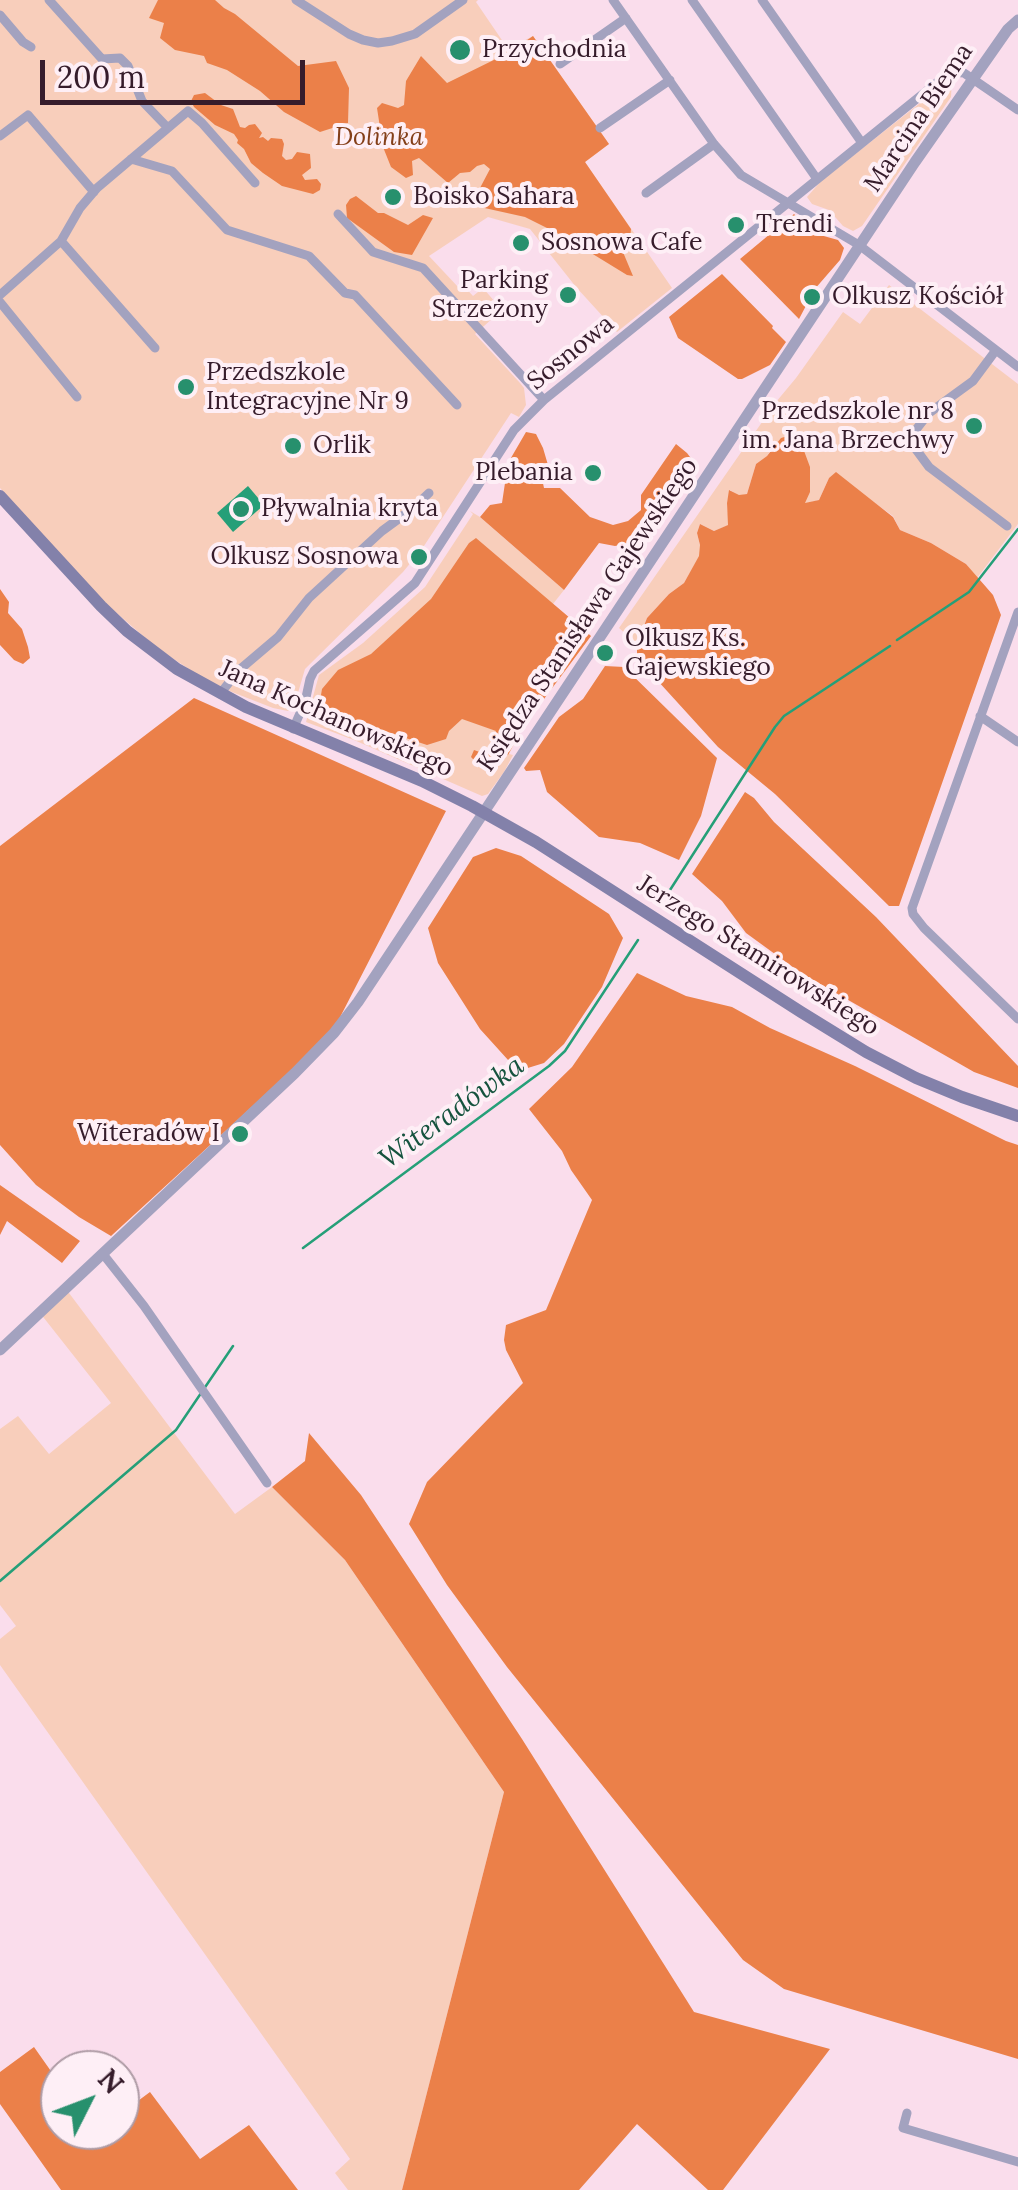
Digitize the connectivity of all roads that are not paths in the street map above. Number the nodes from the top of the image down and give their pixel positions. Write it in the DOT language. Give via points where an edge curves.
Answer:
graph roads {
  1 [pos="49,0"];
  2 [pos="296,0"];
  3 [pos="463,0"];
  4 [pos="613,0"];
  5 [pos="692,0"];
  6 [pos="762,0"];
  7 [pos="0,15"];
  8 [pos="626,18"];
  9 [pos="1018,20"];
  10 [pos="31,47"];
  11 [pos="560,64"];
  12 [pos="973,79"];
  13 [pos="670,80"];
  14 [pos="1018,110"];
  15 [pos="168,128"];
  16 [pos="600,128"];
  17 [pos="0,136"];
  18 [pos="862,143"];
  19 [pos="714,144"];
  20 [pos="131,159"];
  21 [pos="817,179"];
  22 [pos="255,183"];
  23 [pos="94,192"];
  24 [pos="646,193"];
  25 [pos="786,203"];
  26 [pos="338,214"];
  27 [pos="62,240"];
  28 [pos="859,245"];
  29 [pos="0,299"];
  30 [pos="155,348"];
  31 [pos="996,350"];
  32 [pos="1018,367"];
  33 [pos="78,396"];
  34 [pos="544,400"];
  35 [pos="458,406"];
  36 [pos="429,493"];
  37 [pos="0,496"];
  38 [pos="1007,526"];
  39 [pos="1018,612"];
  40 [pos="220,694"];
  41 [pos="980,716"];
  42 [pos="294,729"];
  43 [pos="1018,742"];
  44 [pos="484,812"];
  45 [pos="1018,1018"];
  46 [pos="1018,1116"];
  47 [pos="103,1254"];
  48 [pos="0,1350"];
  49 [pos="267,1483"];
  50 [pos="907,2113"];
  51 [pos="1018,2162"];
  1 -- 15 [label="street" via="102,59 120,58 128,66 142,101"];
  2 -- 3 [label="street" via="349,34 378,43 415,34"];
  4 -- 8 [label="street"];
  5 -- 21 [label="street"];
  6 -- 18 [label="street"];
  7 -- 10 [label="street"];
  8 -- 11 [label="street"];
  8 -- 13 [label="street"];
  9 -- 12 [label="street, Marcina Biema"];
  12 -- 14 [label="street"];
  12 -- 18 [label="street, Sosnowa" via="950,72"];
  12 -- 28 [label="street, Marcina Biema"];
  13 -- 16 [label="street"];
  13 -- 19 [label="street"];
  15 -- 20 [label="street"];
  15 -- 22 [label="street" via="188,110"];
  17 -- 23 [label="street" via="28,115"];
  18 -- 21 [label="street, Sosnowa"];
  19 -- 24 [label="street"];
  19 -- 25 [label="street" via="740,175"];
  20 -- 23 [label="street"];
  20 -- 35 [label="street" via="172,171 227,230 308,256"];
  21 -- 25 [label="street, Sosnowa"];
  23 -- 27 [label="street"];
  25 -- 28 [label="street"];
  25 -- 34 [label="street, Sosnowa"];
  26 -- 34 [label="street" via="372,252 423,268"];
  27 -- 29 [label="street"];
  27 -- 30 [label="street"];
  28 -- 31 [label="street"];
  28 -- 44 [label="street, Księdza Stanisława Gajewskiego"];
  29 -- 33 [label="street"];
  31 -- 32 [label="street"];
  31 -- 38 [label="street" via="911,436 929,466"];
  34 -- 42 [label="street, Sosnowa" via="514,430 415,583 314,671"];
  36 -- 40 [label="street" via="309,598"];
  37 -- 40 [label="main road, Jana Kochanowskiego" via="127,631"];
  39 -- 41 [label="street"];
  40 -- 42 [label="main road, Jana Kochanowskiego"];
  41 -- 43 [label="street"];
  41 -- 45 [label="street" via="912,908 924,928"];
  42 -- 44 [label="main road, Jana Kochanowskiego"];
  44 -- 46 [label="main road, Jerzego Stamirowskiego" via="866,1052"];
  44 -- 47 [label="street, Księdza Stanisława Gajewskiego" via="334,1032"];
  47 -- 48 [label="street, Księdza Stanisława Gajewskiego"];
  47 -- 49 [label="street"];
  50 -- 51 [label="street" via="904,2128"];
}
